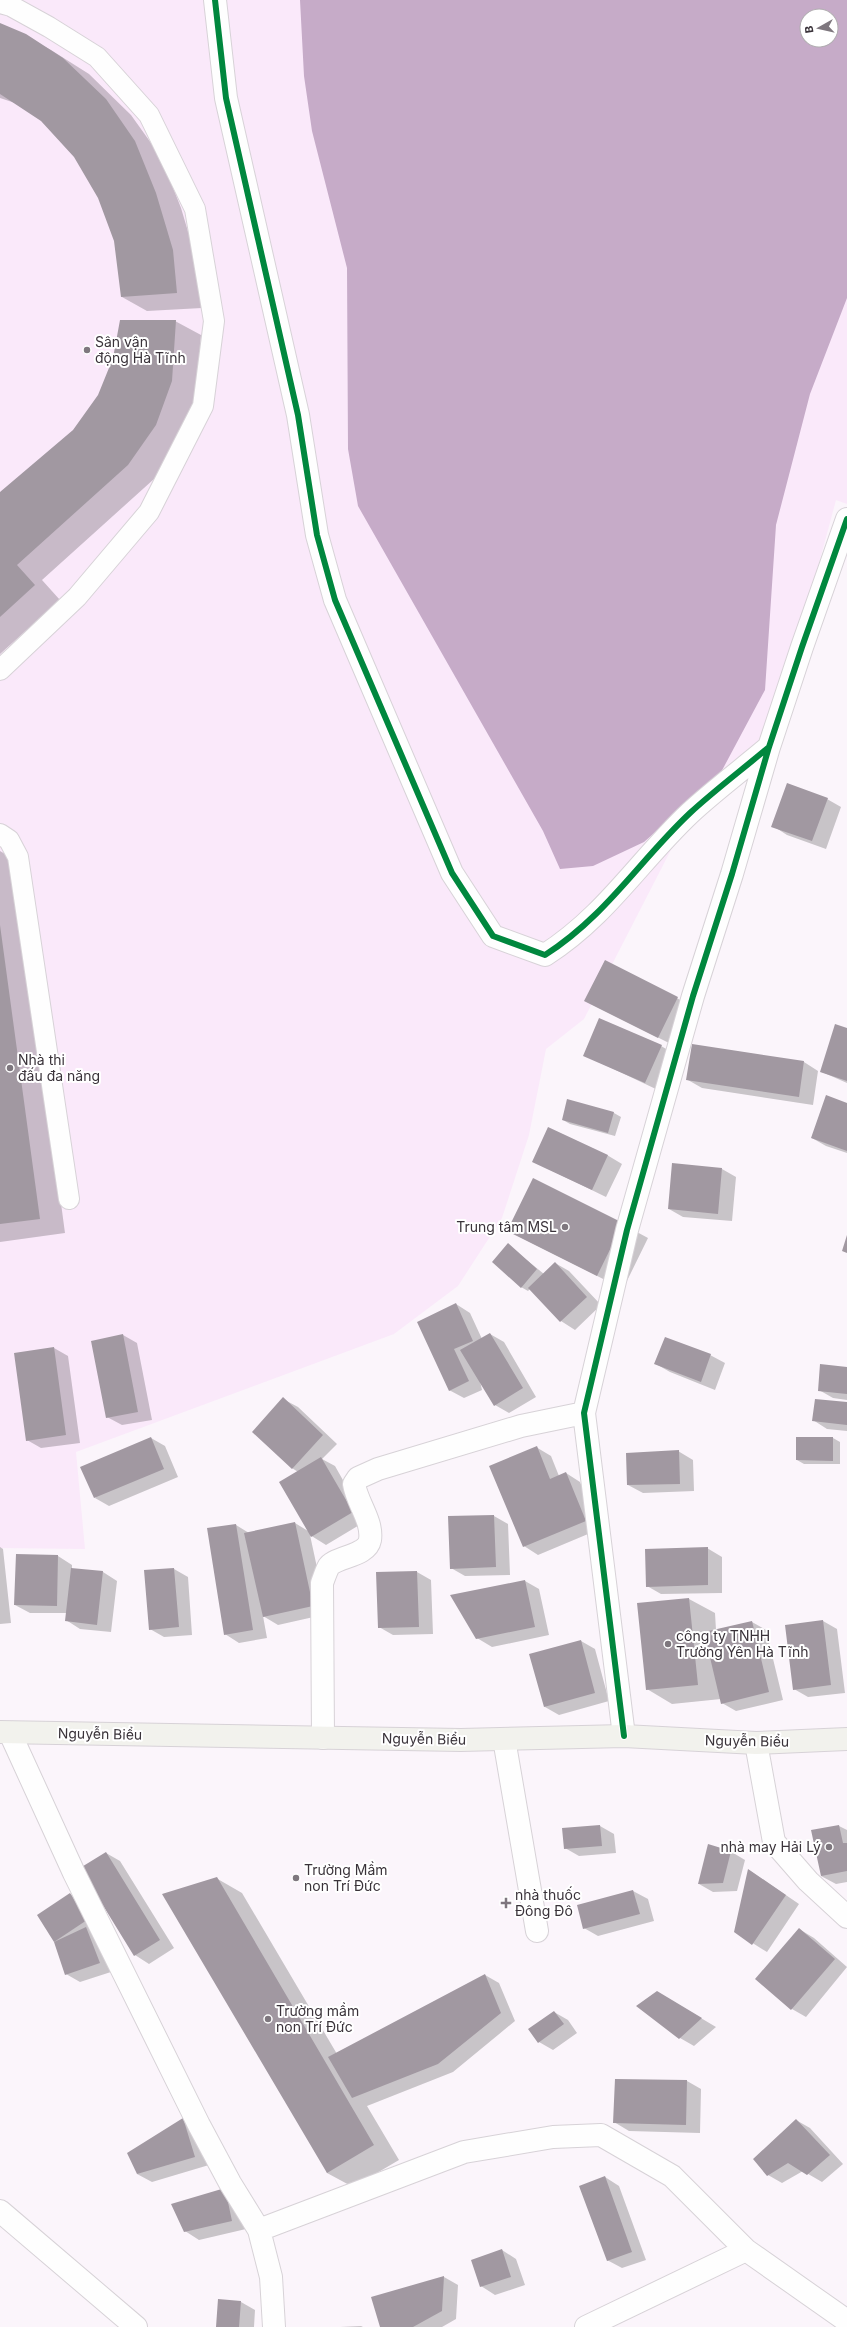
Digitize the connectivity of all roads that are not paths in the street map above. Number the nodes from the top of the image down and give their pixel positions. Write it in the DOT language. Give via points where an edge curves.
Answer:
graph roads {
  1 [pos="215,0"];
  2 [pos="0,3"];
  3 [pos="847,519"];
  4 [pos="0,670"];
  5 [pos="769,747"];
  6 [pos="0,834"];
  7 [pos="69,1199"];
  8 [pos="584,1413"];
  9 [pos="5,1732"];
  10 [pos="624,1736"];
  11 [pos="323,1738"];
  12 [pos="504,1739"];
  13 [pos="847,1739"];
  14 [pos="756,1743"];
  15 [pos="847,1917"];
  16 [pos="537,1931"];
  17 [pos="0,2210"];
  18 [pos="259,2230"];
  19 [pos="746,2250"];
  20 [pos="847,2321"];
  21 [pos="136,2327"];
  22 [pos="274,2327"];
  23 [pos="586,2327"];
  1 -- 5 [label="street" via="226,98 298,415 317,535 334,600 452,873 494,936 545,955 570,940 602,910 689,814"];
  2 -- 4 [label="lane" via="11,6 49,27 97,57 149,116 195,209 214,320 203,406 150,512 77,598"];
  3 -- 5 [label="street"];
  5 -- 8 [label="street" via="693,996 627,1230"];
  6 -- 7 [label="lane" via="9,840 18,857"];
  8 -- 10 [label="street"];
  8 -- 11 [label="street" via="521,1426 378,1469 358,1478 354,1484 355,1490 366,1516 370,1540 367,1547 330,1566 322,1583"];
  9 -- 11 [label="street, Nguyễn Biểu"];
  9 -- 18 [label="street" via="192,2111 230,2183"];
  10 -- 12 [label="street, Nguyễn Biểu"];
  10 -- 14 [label="street, Nguyễn Biểu"];
  11 -- 12 [label="street, Nguyễn Biểu"];
  12 -- 16 [label="street"];
  13 -- 14 [label="street, Nguyễn Biểu"];
  14 -- 15 [label="street" via="774,1842 808,1881"];
  17 -- 21 [label="street"];
  18 -- 19 [label="street" via="464,2152 553,2137 600,2135 672,2176"];
  18 -- 22 [label="street" via="270,2277"];
  19 -- 20 [label="street"];
  19 -- 23 [label="street"];
}
